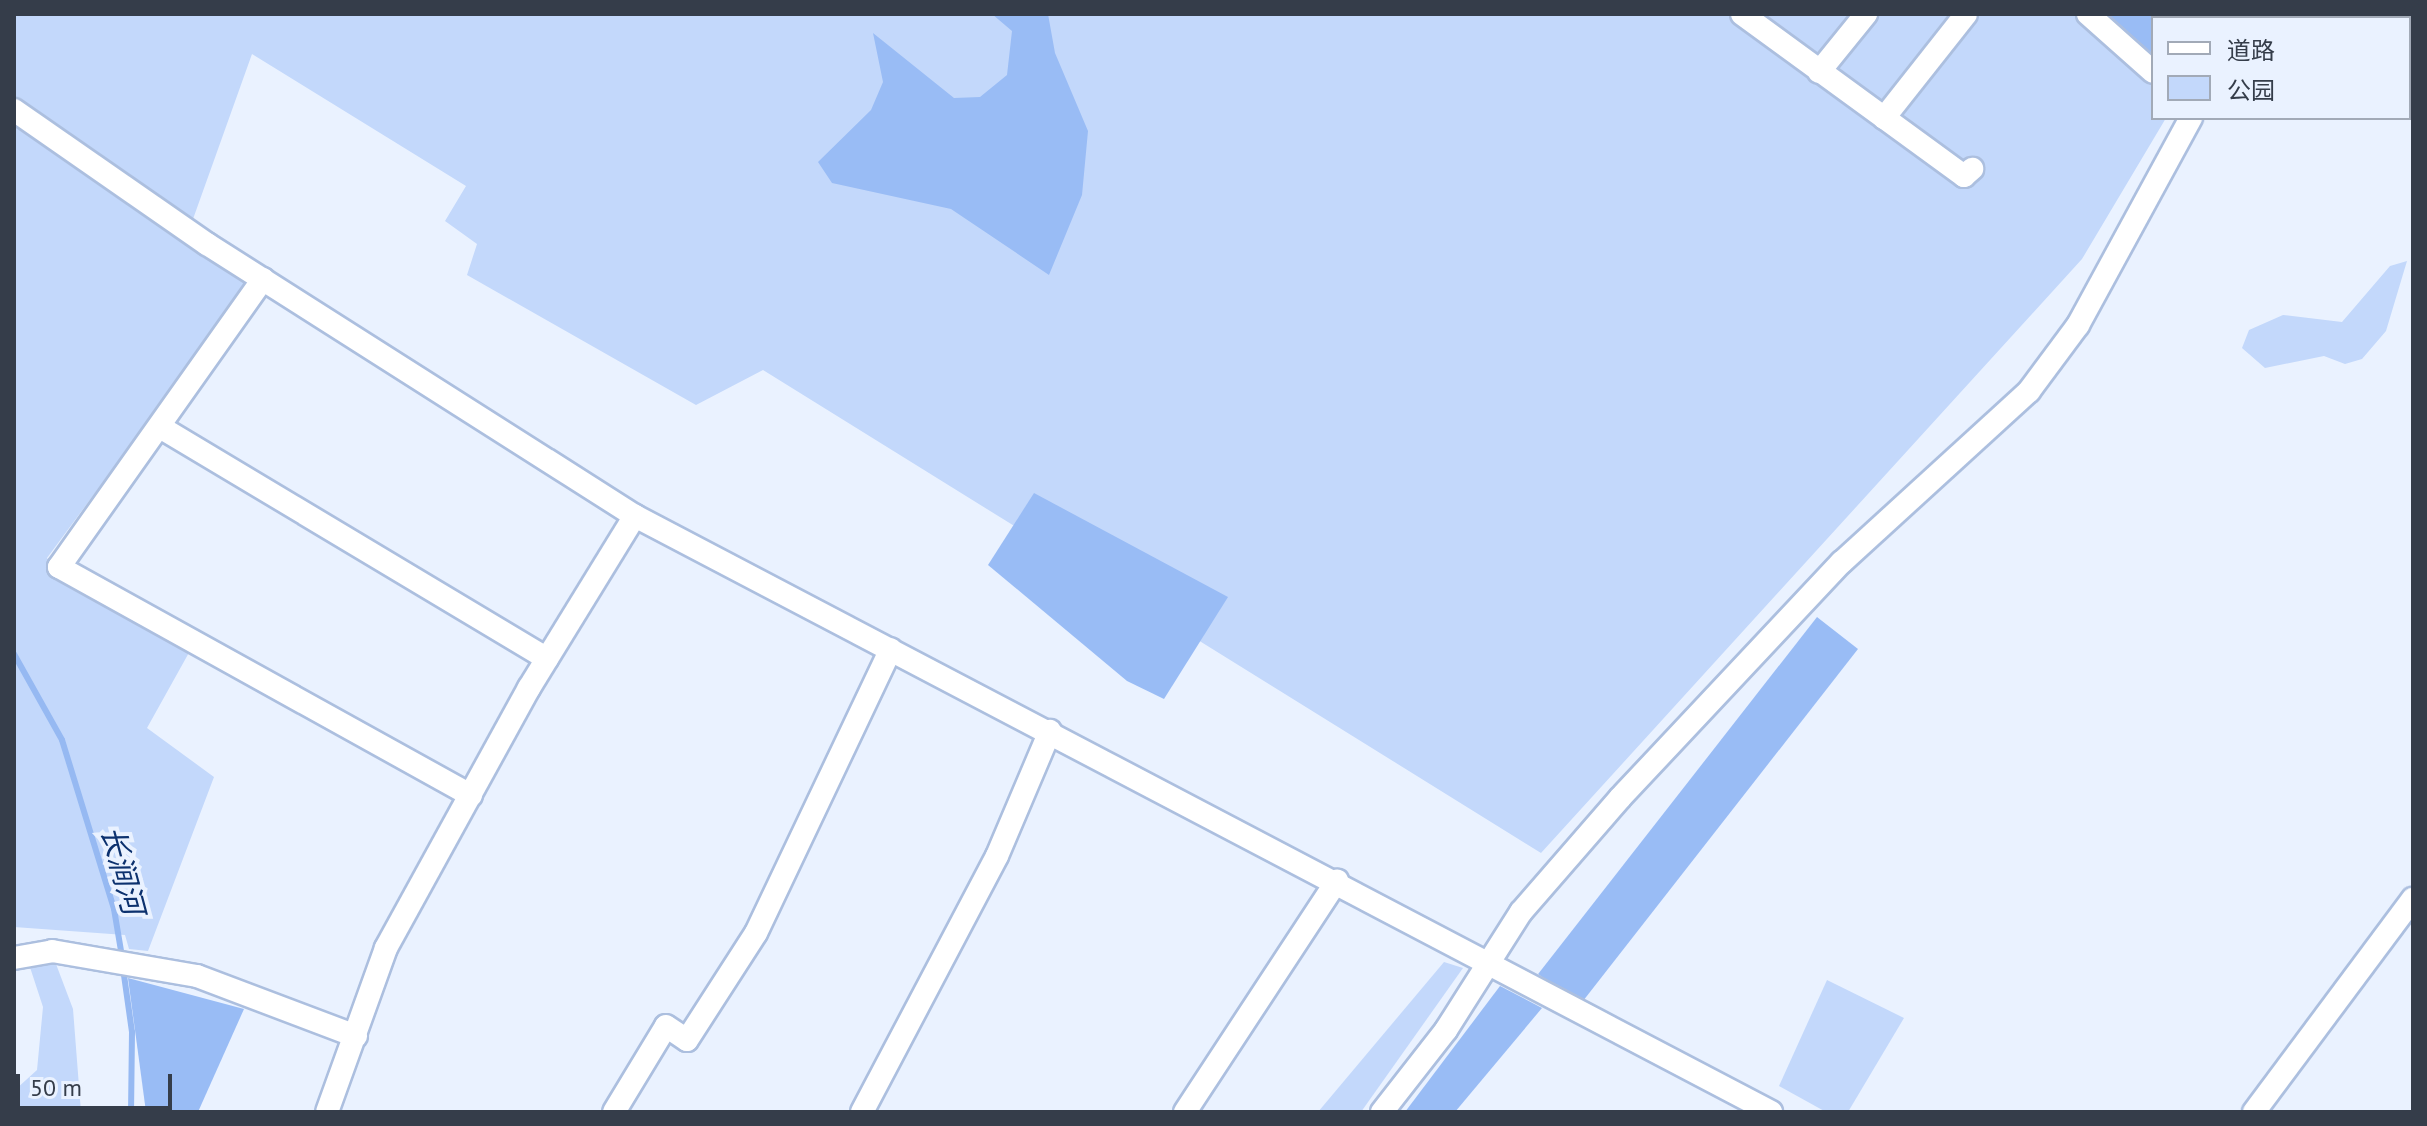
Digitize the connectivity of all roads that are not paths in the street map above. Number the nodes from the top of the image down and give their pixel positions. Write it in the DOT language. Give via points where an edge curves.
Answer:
graph roads {
  1 [pos="1866,14"];
  2 [pos="1966,14"];
  3 [pos="2088,14"];
  4 [pos="1755,18"];
  5 [pos="2151,70"];
  6 [pos="1819,72"];
  7 [pos="14,110"];
  8 [pos="1884,118"];
  9 [pos="2190,120"];
  10 [pos="1972,169"];
  11 [pos="263,279"];
  12 [pos="160,427"];
  13 [pos="635,516"];
  14 [pos="891,649"];
  15 [pos="547,659"];
  16 [pos="1050,731"];
  17 [pos="471,795"];
  18 [pos="1337,881"];
  19 [pos="2413,899"];
  20 [pos="14,958"];
  21 [pos="1489,960"];
  22 [pos="356,1036"];
  23 [pos="327,1112"];
  24 [pos="614,1112"];
  25 [pos="862,1112"];
  26 [pos="1185,1112"];
  27 [pos="1382,1112"];
  28 [pos="1771,1112"];
  29 [pos="2254,1112"];
  1 -- 6 [label="street"];
  2 -- 8 [label="street"];
  3 -- 5 [label="street"];
  4 -- 6 [label="street"];
  6 -- 8 [label="street"];
  7 -- 11 [label="street"];
  8 -- 10 [label="street" via="1964,176"];
  9 -- 21 [label="street" via="2078,325 2029,391 1842,562 1620,798 1521,912"];
  11 -- 12 [label="street"];
  11 -- 13 [label="street"];
  12 -- 15 [label="street"];
  12 -- 17 [label="street" via="59,567"];
  13 -- 14 [label="street"];
  13 -- 15 [label="street"];
  14 -- 16 [label="street"];
  14 -- 24 [label="street" via="756,933 687,1040 666,1026"];
  15 -- 17 [label="street"];
  16 -- 18 [label="street"];
  16 -- 25 [label="street" via="997,856"];
  17 -- 22 [label="street" via="386,948"];
  18 -- 21 [label="street"];
  18 -- 26 [label="street"];
  19 -- 29 [label="street"];
  20 -- 22 [label="street" via="52,951 197,976"];
  21 -- 27 [label="street"];
  21 -- 28 [label="street"];
  22 -- 23 [label="street"];
}
